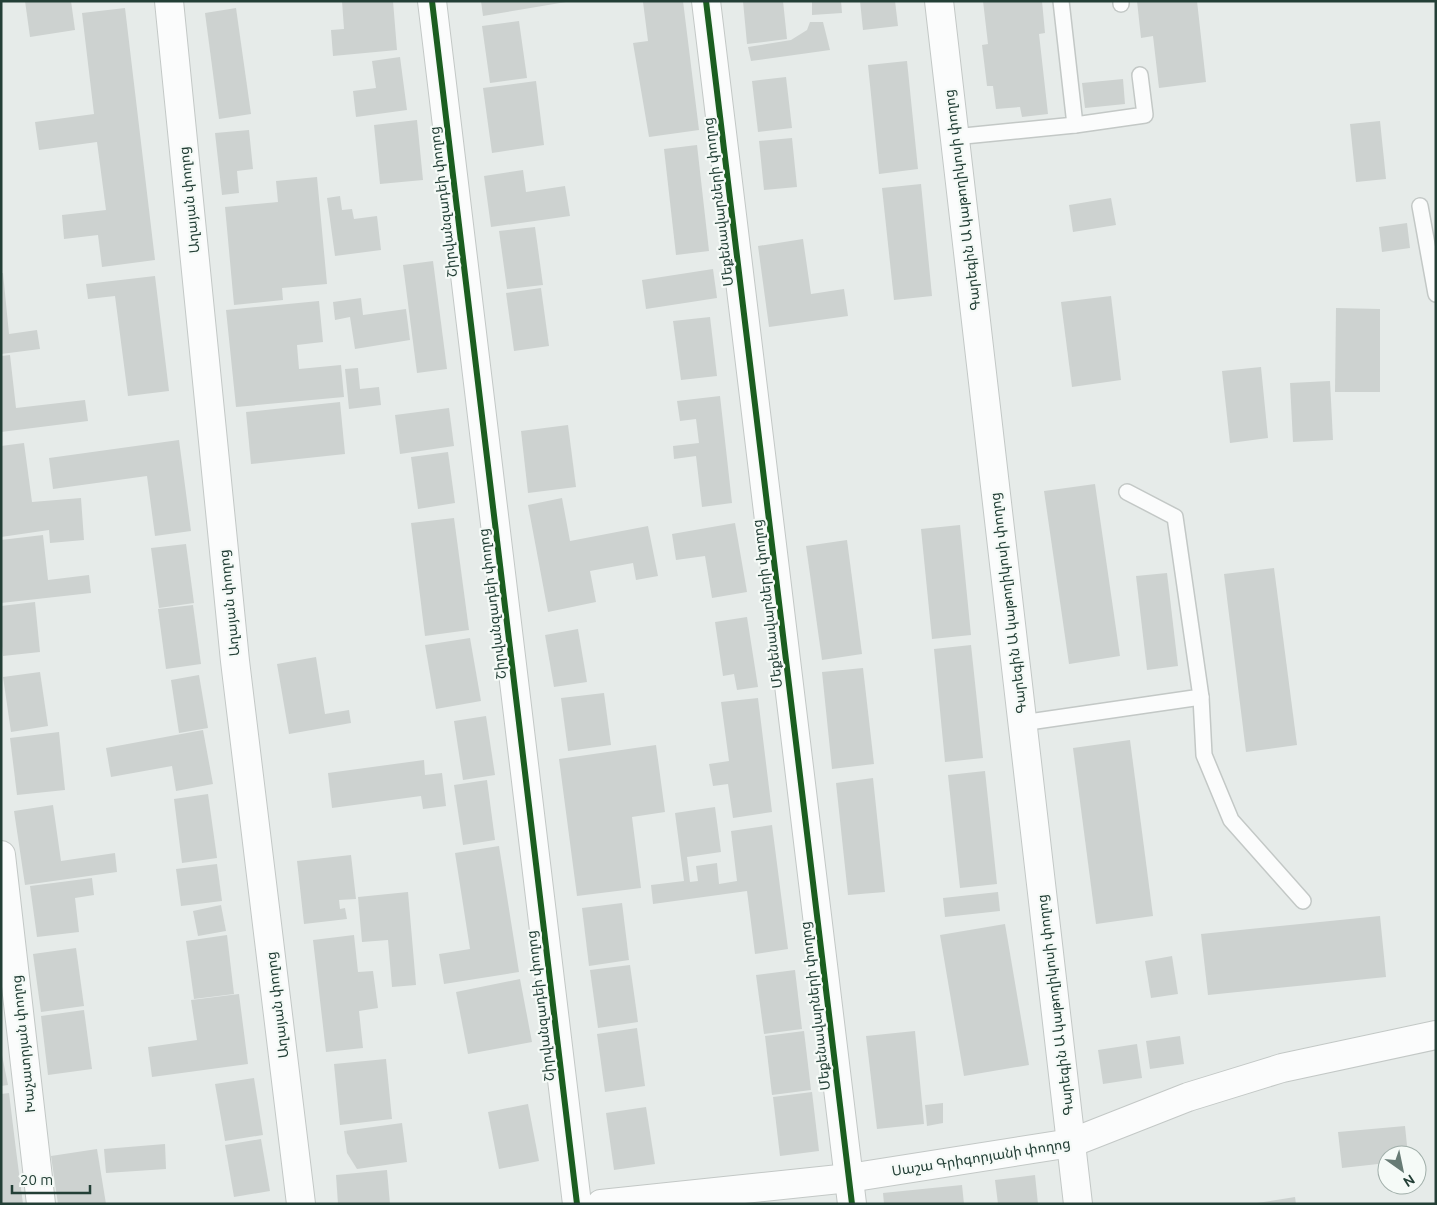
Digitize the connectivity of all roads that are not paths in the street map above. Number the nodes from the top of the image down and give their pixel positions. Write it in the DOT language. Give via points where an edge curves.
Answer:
graph roads {
  1 [pos="169,1"];
  2 [pos="432,1"];
  3 [pos="706,1"];
  4 [pos="939,1"];
  5 [pos="1060,1"];
  6 [pos="1140,75"];
  7 [pos="1075,125"];
  8 [pos="954,137"];
  9 [pos="1420,206"];
  10 [pos="1436,294"];
  11 [pos="1127,492"];
  12 [pos="1201,697"];
  13 [pos="1022,723"];
  14 [pos="1,855"];
  15 [pos="1303,900"];
  16 [pos="1436,1035"];
  17 [pos="1071,1143"];
  18 [pos="850,1191"];
  19 [pos="41,1204"];
  20 [pos="302,1204"];
  21 [pos="577,1204"];
  22 [pos="601,1204"];
  23 [pos="1078,1204"];
  1 -- 20 [label="street, Աղայան փողոց" via="235,661"];
  2 -- 21 [label="street, Շիրվանզադեի փողոց"];
  3 -- 18 [label="street, Մեքենավարների փողոց"];
  4 -- 8 [label="street, Գարեգին Ա կաթողիկոսի փողոց"];
  5 -- 7 [label="lane"];
  6 -- 7 [label="lane" via="1145,115"];
  7 -- 8 [label="lane"];
  8 -- 13 [label="street, Գարեգին Ա կաթողիկոսի փողոց"];
  9 -- 10 [label="lane"];
  11 -- 12 [label="lane" via="1175,517"];
  12 -- 13 [label="lane"];
  12 -- 15 [label="lane" via="1204,755 1231,820"];
  13 -- 17 [label="street, Գարեգին Ա կաթողիկոսի փողոց"];
  14 -- 19 [label="street, Խաչատրյան փողոց"];
  16 -- 17 [label="street, Սաշա Գրիգորյանի փողոց" via="1282,1068 1188,1097"];
  17 -- 18 [label="street, Սաշա Գրիգորյանի փողոց"];
  17 -- 23 [label="street, Գարեգին Ա կաթողիկոսի փողոց"];
  18 -- 22 [label="street, Սաշա Գրիգորյանի փողոց"];
}
